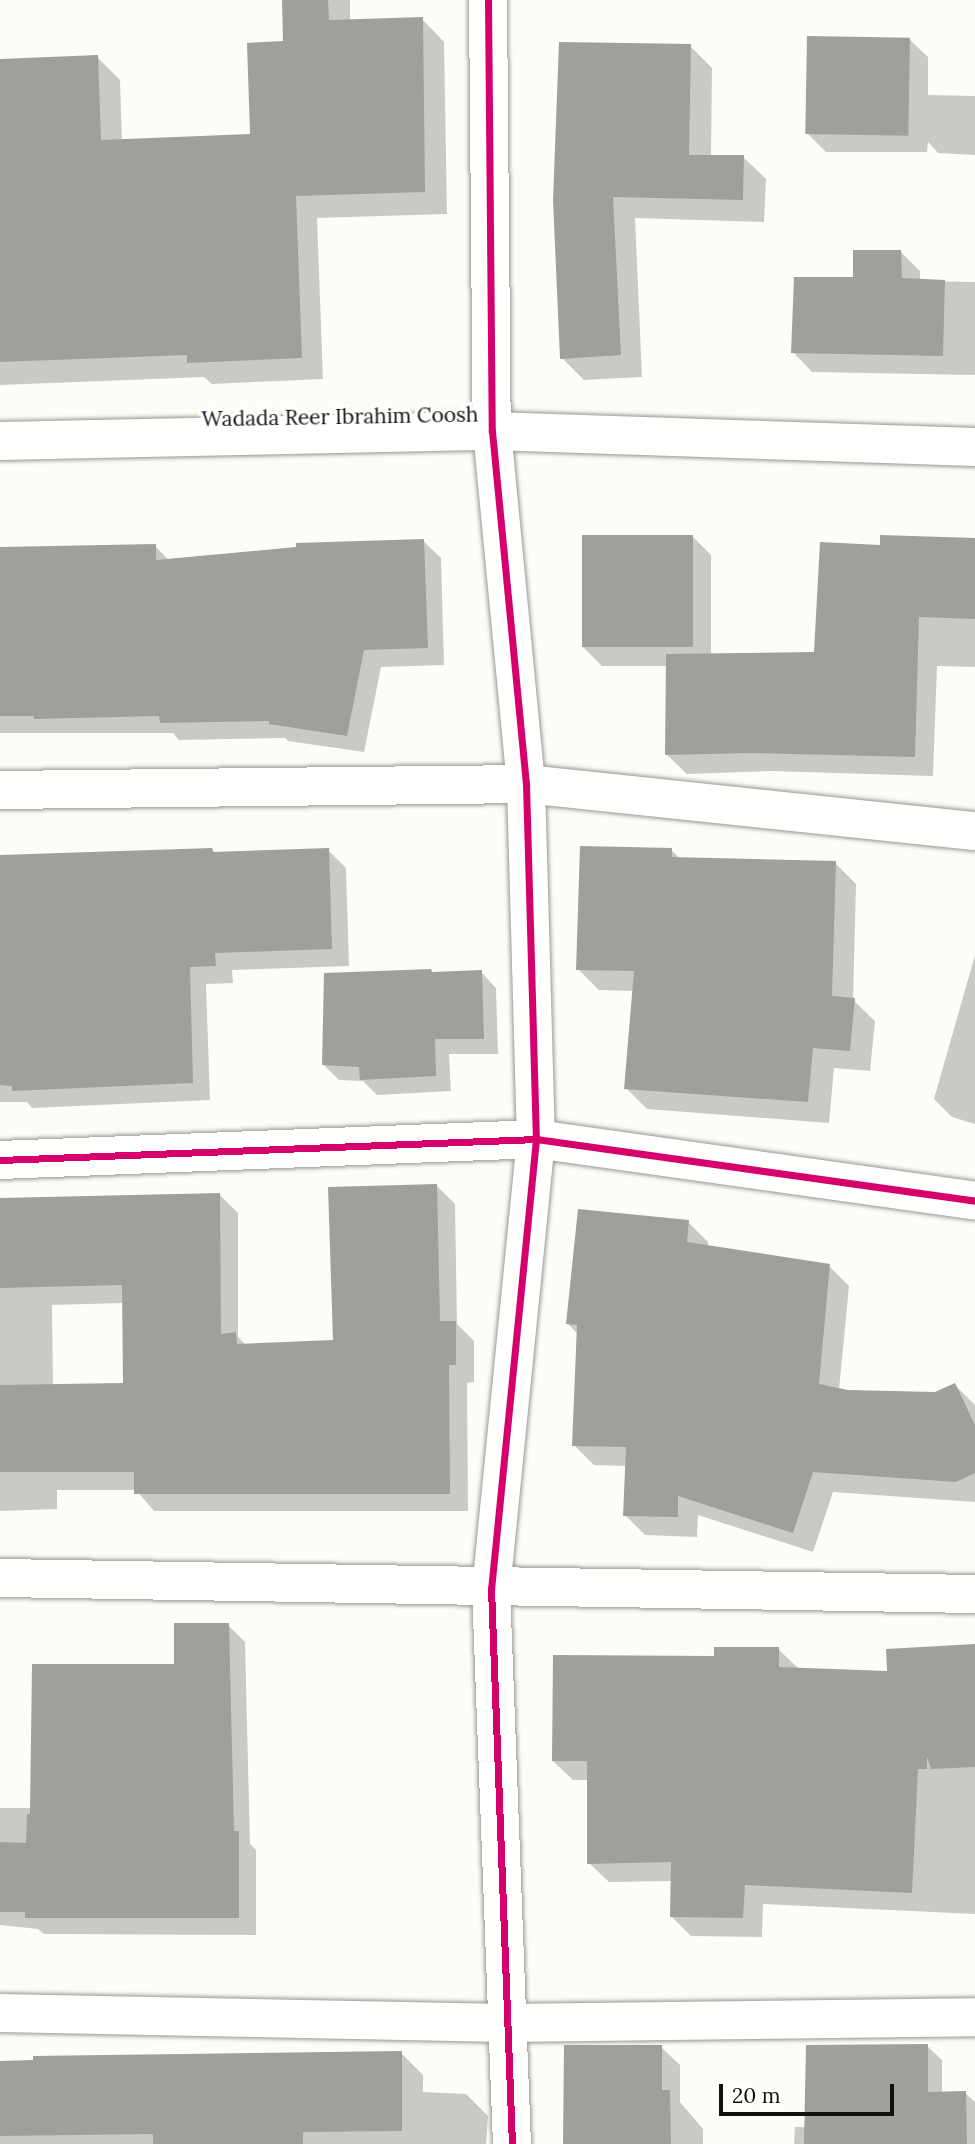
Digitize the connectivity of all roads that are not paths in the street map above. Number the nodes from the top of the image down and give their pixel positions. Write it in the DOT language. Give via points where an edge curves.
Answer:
graph roads {
  1 [pos="488,0"];
  2 [pos="492,431"];
  3 [pos="0,441"];
  4 [pos="975,447"];
  5 [pos="526,784"];
  6 [pos="0,790"];
  7 [pos="975,831"];
  8 [pos="536,1139"];
  9 [pos="0,1160"];
  10 [pos="975,1201"];
  11 [pos="0,1578"];
  12 [pos="491,1588"];
  13 [pos="975,1594"];
  14 [pos="0,2013"];
  15 [pos="975,2017"];
  16 [pos="507,2023"];
  17 [pos="512,2144"];
  1 -- 2 [label="street"];
  2 -- 3 [label="street, Wadada Reer Ibrahim Coosh"];
  2 -- 4 [label="street, Wadada Reer Ibrahim Coosh"];
  2 -- 5 [label="street"];
  5 -- 6 [label="street"];
  5 -- 7 [label="street"];
  5 -- 8 [label="street"];
  8 -- 9 [label="street"];
  8 -- 10 [label="street"];
  8 -- 12 [label="street"];
  11 -- 12 [label="street"];
  12 -- 13 [label="street"];
  12 -- 16 [label="street"];
  14 -- 16 [label="street"];
  15 -- 16 [label="street"];
  16 -- 17 [label="street"];
}
